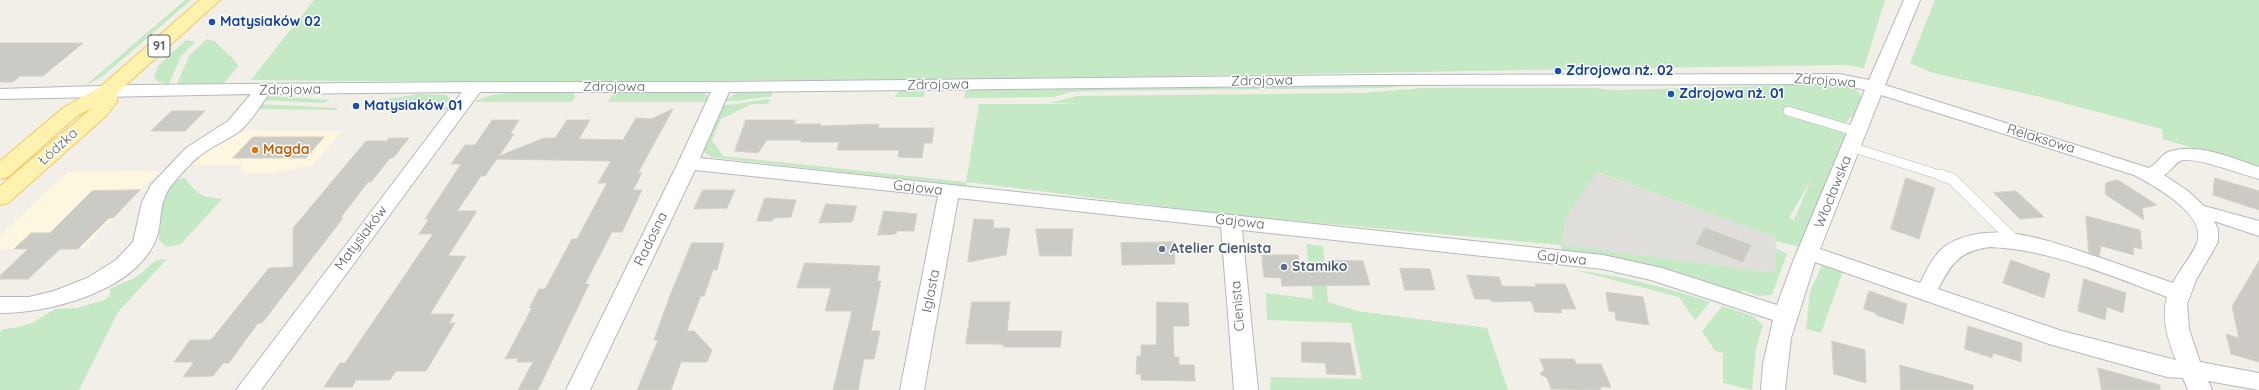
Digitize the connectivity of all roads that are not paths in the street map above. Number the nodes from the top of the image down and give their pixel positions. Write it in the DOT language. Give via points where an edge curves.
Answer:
graph roads {
  1 [pos="211,0"];
  2 [pos="1912,0"];
  3 [pos="1875,86"];
  4 [pos="475,87"];
  5 [pos="722,88"];
  6 [pos="263,90"];
  7 [pos="107,91"];
  8 [pos="0,94"];
  9 [pos="1788,111"];
  10 [pos="1854,140"];
  11 [pos="688,163"];
  12 [pos="0,172"];
  13 [pos="2259,173"];
  14 [pos="2149,175"];
  15 [pos="949,191"];
  16 [pos="0,198"];
  17 [pos="2198,211"];
  18 [pos="1231,221"];
  19 [pos="2259,229"];
  20 [pos="2015,241"];
  21 [pos="1808,252"];
  22 [pos="1925,293"];
  23 [pos="2178,293"];
  24 [pos="0,305"];
  25 [pos="1786,316"];
  26 [pos="2196,381"];
  27 [pos="2259,382"];
  28 [pos="248,390"];
  29 [pos="578,390"];
  30 [pos="912,390"];
  31 [pos="1246,390"];
  32 [pos="1773,390"];
  1 -- 7 [label="main road, Łódzka / 91"];
  2 -- 3 [label="street, Włocławska"];
  3 -- 5 [label="street, Zdrojowa" via="1839,79 1732,78"];
  3 -- 10 [label="street, Włocławska"];
  3 -- 14 [label="street, Relaksowa" via="1938,108 2113,160"];
  4 -- 5 [label="street, Zdrojowa"];
  4 -- 6 [label="street, Zdrojowa"];
  4 -- 28 [label="street, Matysiaków"];
  5 -- 11 [label="street, Radosna"];
  6 -- 7 [label="street, Zdrojowa"];
  6 -- 24 [label="street" via="239,121 193,152 158,190 151,200 148,232 144,244 129,262 66,295 32,304"];
  7 -- 8 [label="street, Zdrojowa"];
  7 -- 12 [label="main road, Łódzka / 91" via="70,112"];
  7 -- 16 [label="main road, Łódzka" via="107,102 99,112"];
  9 -- 10 [label="lane"];
  10 -- 20 [label="lane" via="1952,179"];
  10 -- 21 [label="street, Włocławska"];
  11 -- 15 [label="street, Gajowa"];
  11 -- 29 [label="street, Radosna"];
  13 -- 14 [label="street" via="2208,157 2185,154 2173,156 2162,169"];
  14 -- 17 [label="street, Relaksowa" via="2174,190"];
  15 -- 18 [label="street, Gajowa"];
  15 -- 30 [label="street, Iglasta"];
  17 -- 19 [label="street, Relaksowa" via="2239,220"];
  17 -- 23 [label="street, Relaksowa" via="2207,227 2208,242"];
  18 -- 25 [label="street, Gajowa" via="1603,262 1654,273"];
  18 -- 31 [label="street, Cienista"];
  20 -- 22 [label="street" via="1976,243 1958,248 1940,264"];
  20 -- 23 [label="street" via="2044,247"];
  21 -- 22 [label="street"];
  21 -- 25 [label="street, Włocławska"];
  22 -- 26 [label="street" via="2057,338 2159,366"];
  23 -- 26 [label="street, Relaksowa" via="2175,306 2178,324"];
  25 -- 32 [label="street, Włocławska" via="1776,357"];
  26 -- 27 [label="street" via="2220,374"];
}
